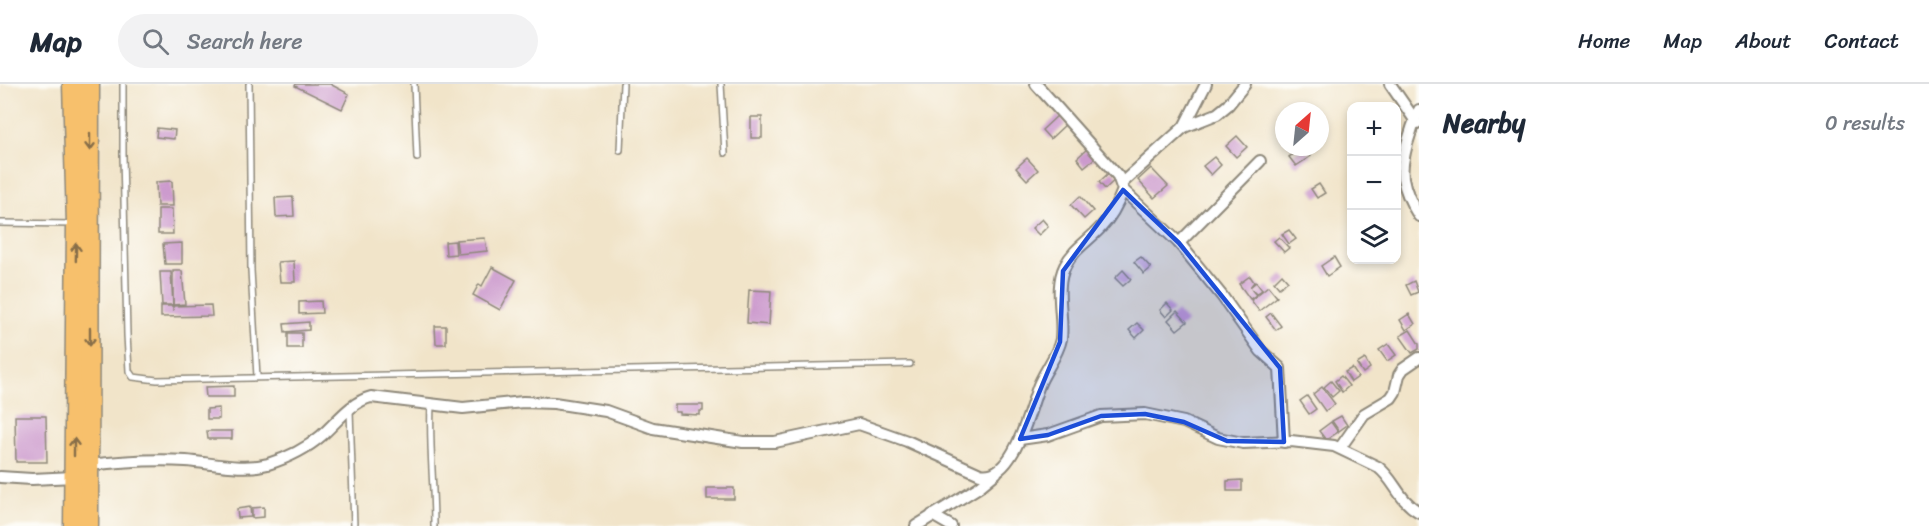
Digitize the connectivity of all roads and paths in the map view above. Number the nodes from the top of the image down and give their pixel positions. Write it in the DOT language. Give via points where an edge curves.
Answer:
graph roads {
  1 [pos="72,84"];
  2 [pos="90,84"];
  3 [pos="123,84"];
  4 [pos="249,84"];
  5 [pos="414,84"];
  6 [pos="623,84"];
  7 [pos="721,84"];
  8 [pos="1036,84"];
  9 [pos="1206,84"];
  10 [pos="1245,84"];
  11 [pos="1390,84"];
  12 [pos="1418,119"];
  13 [pos="1184,128"];
  14 [pos="620,150"];
  15 [pos="725,153"];
  16 [pos="417,158"];
  17 [pos="1260,161"];
  18 [pos="1123,187"];
  19 [pos="1419,216"];
  20 [pos="0,223"];
  21 [pos="76,224"];
  22 [pos="1179,243"];
  23 [pos="1419,358"];
  24 [pos="910,364"];
  25 [pos="257,377"];
  26 [pos="431,405"];
  27 [pos="350,409"];
  28 [pos="1020,439"];
  29 [pos="1284,442"];
  30 [pos="1340,448"];
  31 [pos="89,465"];
  32 [pos="1001,468"];
  33 [pos="0,477"];
  34 [pos="74,477"];
  35 [pos="1419,512"];
  36 [pos="932,515"];
  37 [pos="73,526"];
  38 [pos="89,526"];
  39 [pos="354,526"];
  40 [pos="434,526"];
  41 [pos="916,526"];
  42 [pos="951,526"];
  1 -- 21 [label="main road"];
  2 -- 31 [label="main road, one-way"];
  3 -- 25 [label="lane" via="130,374 157,380"];
  4 -- 25 [label="lane" via="251,270"];
  5 -- 16 [label="lane"];
  6 -- 14 [label="lane"];
  7 -- 15 [label="lane"];
  8 -- 18 [label="street" via="1118,176"];
  9 -- 13 [label="street"];
  10 -- 13 [label="street" via="1217,114"];
  11 -- 12 [label="street"];
  12 -- 19 [label="street" via="1402,173"];
  13 -- 18 [label="street"];
  17 -- 22 [label="street"];
  18 -- 22 [label="street"];
  18 -- 28 [label="street" via="1113,213 1073,253 1062,271 1060,342 1039,384"];
  20 -- 21 [label="lane"];
  34 -- 21 [label="main road, one-way"];
  22 -- 29 [label="street" via="1261,351 1280,368"];
  23 -- 30 [label="street" via="1403,369 1391,398 1364,414"];
  24 -- 25 [label="lane"];
  26 -- 27 [label="street" via="371,397"];
  26 -- 32 [label="street" via="463,408 554,403 606,411 653,429 743,442 775,442 859,424 980,474"];
  26 -- 40 [label="lane"];
  27 -- 31 [label="street" via="310,445 266,465 142,460"];
  27 -- 39 [label="lane"];
  28 -- 29 [label="street" via="1048,435 1101,416 1145,414 1184,422 1227,441"];
  28 -- 32 [label="street"];
  29 -- 30 [label="street"];
  30 -- 35 [label="street" via="1383,471 1404,501"];
  31 -- 38 [label="main road"];
  32 -- 36 [label="street" via="979,487"];
  33 -- 34 [label="street"];
  34 -- 37 [label="main road"];
  36 -- 41 [label="street"];
  36 -- 42 [label="street"];
}
